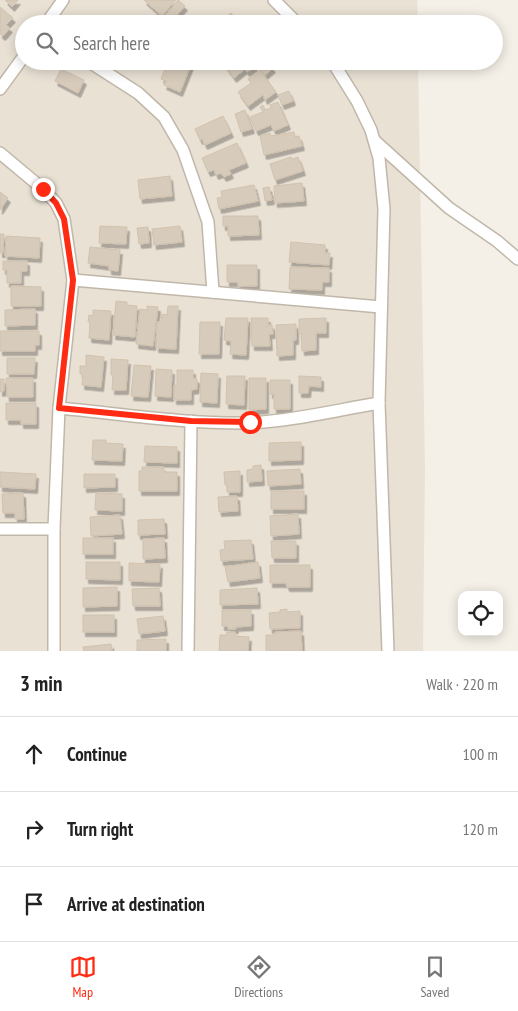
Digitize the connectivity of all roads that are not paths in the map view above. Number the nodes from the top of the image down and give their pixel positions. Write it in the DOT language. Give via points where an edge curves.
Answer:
graph roads {
  1 [pos="63,0"];
  2 [pos="274,0"];
  3 [pos="52,15"];
  4 [pos="289,15"];
  5 [pos="15,68"];
  6 [pos="102,70"];
  7 [pos="338,70"];
  8 [pos="0,89"];
  9 [pos="374,140"];
  10 [pos="0,153"];
  11 [pos="518,259"];
  12 [pos="73,280"];
  13 [pos="213,292"];
  14 [pos="381,307"];
  15 [pos="379,404"];
  16 [pos="59,408"];
  17 [pos="191,421"];
  18 [pos="0,529"];
  19 [pos="54,529"];
  20 [pos="54,651"];
  21 [pos="188,651"];
  22 [pos="388,651"];
  1 -- 3 [label="street"];
  2 -- 4 [label="street"];
  5 -- 8 [label="street"];
  6 -- 13 [label="street" via="138,93 164,117 183,150 208,222"];
  7 -- 9 [label="street" via="357,101"];
  9 -- 11 [label="street" via="449,208"];
  9 -- 14 [label="street" via="384,209"];
  10 -- 12 [label="street" via="56,203 64,219"];
  12 -- 13 [label="street"];
  12 -- 16 [label="street"];
  13 -- 14 [label="street"];
  14 -- 15 [label="street"];
  15 -- 17 [label="street" via="265,421"];
  15 -- 22 [label="street"];
  16 -- 17 [label="street"];
  16 -- 19 [label="street"];
  17 -- 21 [label="street"];
  18 -- 19 [label="street"];
  19 -- 20 [label="street"];
}
